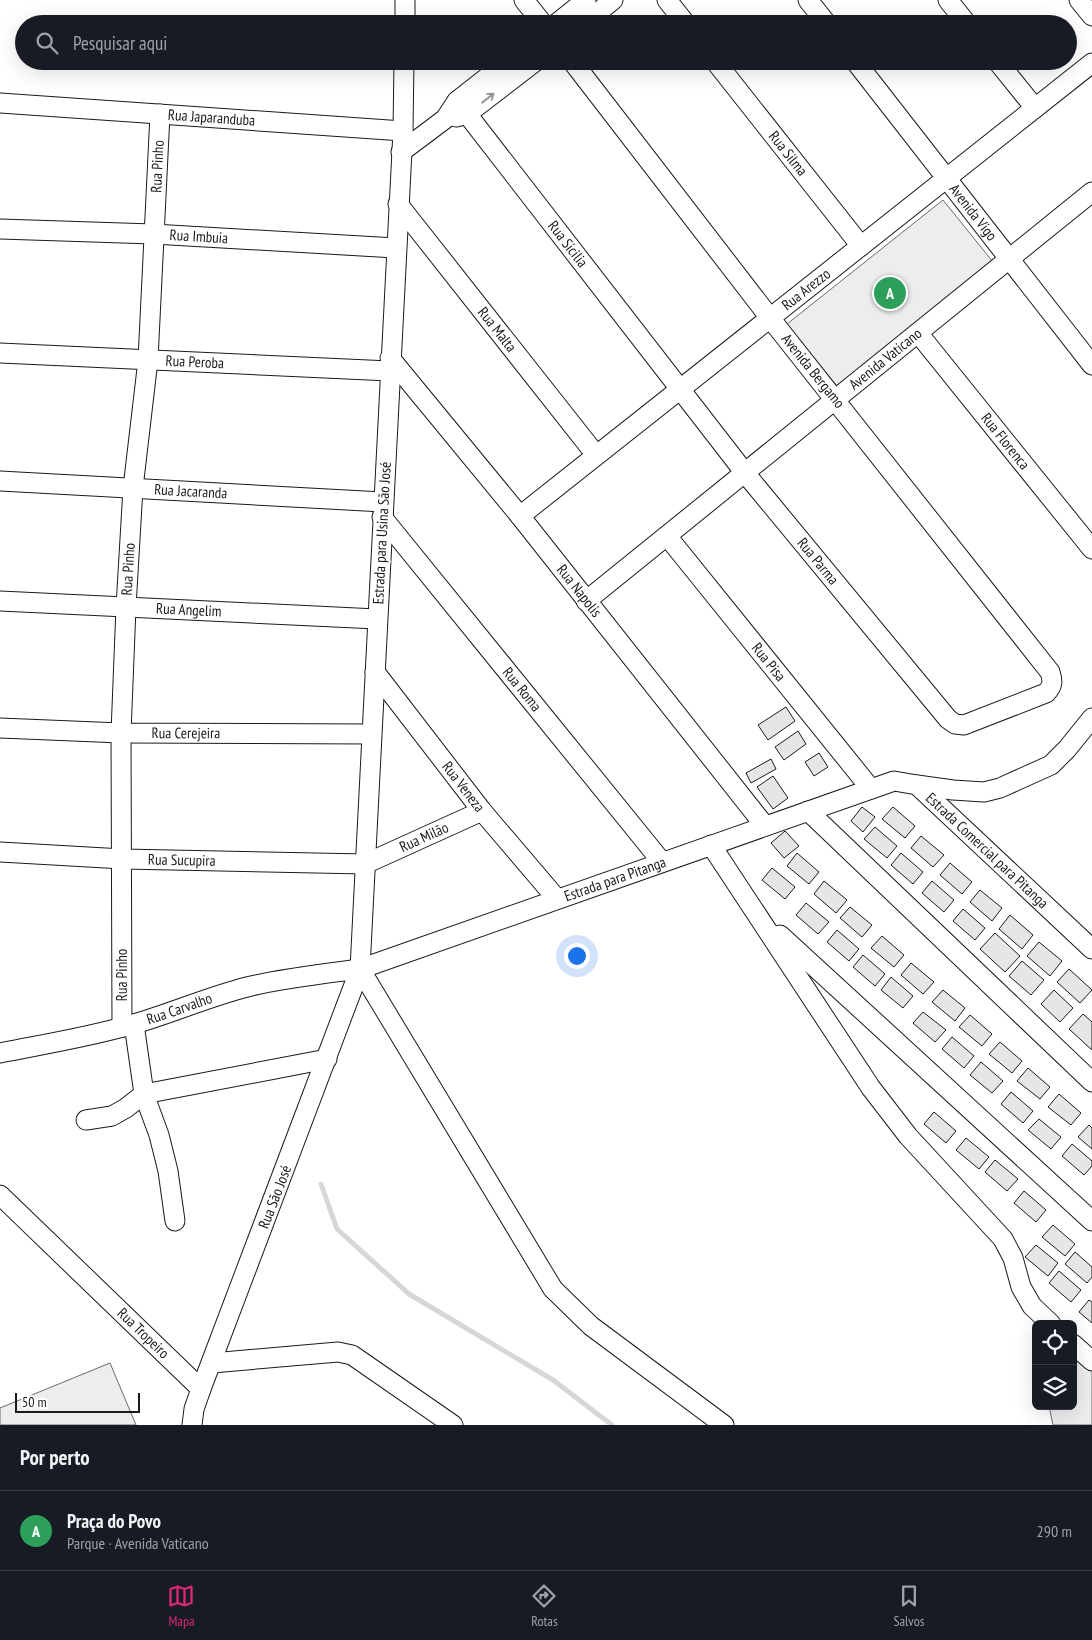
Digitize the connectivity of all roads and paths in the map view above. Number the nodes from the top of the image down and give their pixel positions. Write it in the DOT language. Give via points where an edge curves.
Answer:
graph roads {
  1 [pos="405,0"];
  2 [pos="524,0"];
  3 [pos="586,0"];
  4 [pos="613,0"];
  5 [pos="667,0"];
  6 [pos="808,0"];
  7 [pos="948,0"];
  8 [pos="1080,0"];
  9 [pos="405,15"];
  10 [pos="536,15"];
  11 [pos="567,15"];
  12 [pos="595,15"];
  13 [pos="679,15"];
  14 [pos="819,15"];
  15 [pos="960,15"];
  16 [pos="1092,16"];
  17 [pos="1092,63"];
  18 [pos="404,70"];
  19 [pos="499,70"];
  20 [pos="522,70"];
  21 [pos="579,70"];
  22 [pos="722,70"];
  23 [pos="862,70"];
  24 [pos="1004,70"];
  25 [pos="0,104"];
  26 [pos="462,108"];
  27 [pos="1035,108"];
  28 [pos="160,114"];
  29 [pos="402,131"];
  30 [pos="401,152"];
  31 [pos="946,179"];
  32 [pos="1092,192"];
  33 [pos="398,204"];
  34 [pos="0,228"];
  35 [pos="154,234"];
  36 [pos="861,246"];
  37 [pos="396,248"];
  38 [pos="1009,259"];
  39 [pos="770,318"];
  40 [pos="918,333"];
  41 [pos="0,353"];
  42 [pos="148,360"];
  43 [pos="390,364"];
  44 [pos="1092,364"];
  45 [pos="679,389"];
  46 [pos="836,400"];
  47 [pos="596,456"];
  48 [pos="745,473"];
  49 [pos="0,481"];
  50 [pos="133,488"];
  51 [pos="383,509"];
  52 [pos="520,516"];
  53 [pos="666,536"];
  54 [pos="1092,548"];
  55 [pos="0,601"];
  56 [pos="586,601"];
  57 [pos="126,607"];
  58 [pos="377,619"];
  59 [pos="375,672"];
  60 [pos="1092,718"];
  61 [pos="964,725"];
  62 [pos="0,728"];
  63 [pos="121,733"];
  64 [pos="371,734"];
  65 [pos="917,785"];
  66 [pos="871,788"];
  67 [pos="808,811"];
  68 [pos="482,812"];
  69 [pos="765,826"];
  70 [pos="711,845"];
  71 [pos="0,852"];
  72 [pos="122,859"];
  73 [pos="662,862"];
  74 [pos="365,864"];
  75 [pos="557,899"];
  76 [pos="758,915"];
  77 [pos="1092,949"];
  78 [pos="360,969"];
  79 [pos="128,1026"];
  80 [pos="0,1053"];
  81 [pos="327,1059"];
  82 [pos="1092,1082"];
  83 [pos="144,1094"];
  84 [pos="86,1120"];
  85 [pos="0,1195"];
  86 [pos="175,1221"];
  87 [pos="1092,1222"];
  88 [pos="1047,1320"];
  89 [pos="1077,1348"];
  90 [pos="212,1362"];
  91 [pos="1092,1362"];
  92 [pos="201,1388"];
  93 [pos="192,1425"];
  94 [pos="453,1425"];
  95 [pos="724,1425"];
  1 -- 9 [label="street"];
  2 -- 10 [label="street"];
  3 -- 11 [label="street"];
  4 -- 12 [label="street"];
  5 -- 13 [label="street"];
  6 -- 14 [label="street"];
  7 -- 15 [label="street"];
  8 -- 16 [label="street"];
  17 -- 27 [label="street, Rua Arezzo"];
  18 -- 29 [label="street"];
  19 -- 26 [label="street"];
  26 -- 20 [label="street, one-way"];
  21 -- 39 [label="street, Avenida Bergamo"];
  22 -- 36 [label="street, Rua Silma"];
  23 -- 31 [label="street, Avenida Vigo"];
  24 -- 27 [label="street"];
  25 -- 28 [label="street, Rua Japaranduba"];
  26 -- 30 [label="street"];
  26 -- 45 [label="street, Rua Sicilia"];
  27 -- 31 [label="street, Rua Arezzo"];
  28 -- 29 [label="street, Rua Japaranduba"];
  28 -- 35 [label="street, Rua Pinho"];
  29 -- 30 [label="street"];
  30 -- 33 [label="street, Estrada para Usina São José"];
  31 -- 36 [label="street, Rua Arezzo"];
  31 -- 38 [label="street, Avenida Vigo"];
  32 -- 38 [label="street, Avenida Vaticano"];
  33 -- 37 [label="street, Estrada para Usina São José"];
  33 -- 47 [label="street, Rua Malta"];
  34 -- 35 [label="street, Rua Imbuia"];
  35 -- 37 [label="street, Rua Imbuia"];
  35 -- 42 [label="street, Rua Pinho"];
  36 -- 39 [label="street, Rua Arezzo"];
  37 -- 43 [label="street, Estrada para Usina São José"];
  38 -- 40 [label="street, Avenida Vaticano"];
  38 -- 44 [label="street, Avenida Vigo"];
  39 -- 45 [label="street, Rua Arezzo"];
  39 -- 46 [label="street, Avenida Bergamo"];
  40 -- 46 [label="street, Avenida Vaticano"];
  40 -- 54 [label="street, Rua Florenca"];
  41 -- 42 [label="street, Rua Peroba"];
  42 -- 43 [label="street, Rua Peroba"];
  42 -- 50 [label="street, Rua Pinho"];
  43 -- 51 [label="street, Estrada para Usina São José"];
  43 -- 52 [label="street, Rua Napolis"];
  45 -- 47 [label="street, Rua Arezzo"];
  45 -- 48 [label="street, Rua Parma"];
  46 -- 48 [label="street, Avenida Vaticano"];
  46 -- 61 [label="street, Avenida Bergamo" via="1050,672 1052,688 1046,693"];
  47 -- 52 [label="street, Rua Arezzo"];
  48 -- 53 [label="street, Avenida Vaticano"];
  48 -- 61 [label="street, Rua Parma" via="942,713 955,724"];
  49 -- 50 [label="street, Rua Jacaranda"];
  50 -- 51 [label="street, Rua Jacaranda"];
  50 -- 57 [label="street, Rua Pinho"];
  51 -- 58 [label="street, Estrada para Usina São José"];
  51 -- 73 [label="street, Rua Roma"];
  52 -- 56 [label="street, Rua Napolis"];
  53 -- 56 [label="street, Avenida Vaticano"];
  53 -- 66 [label="street, Rua Pisa"];
  55 -- 57 [label="street, Rua Angelim"];
  56 -- 69 [label="street, Rua Napolis"];
  57 -- 58 [label="street, Rua Angelim"];
  57 -- 63 [label="street, Rua Pinho"];
  58 -- 59 [label="street, Estrada para Usina São José"];
  59 -- 64 [label="street, Estrada para Usina São José"];
  59 -- 68 [label="street, Rua Veneza"];
  60 -- 65 [label="street" via="1051,765 1000,788 984,792"];
  62 -- 63 [label="street, Rua Cerejeira"];
  63 -- 64 [label="street, Rua Cerejeira"];
  63 -- 72 [label="street, Rua Pinho"];
  64 -- 74 [label="street, Estrada para Usina São José"];
  65 -- 66 [label="street, Estrada Comercial para Pitanga" via="894,781"];
  65 -- 77 [label="street, Estrada Comercial para Pitanga"];
  66 -- 67 [label="street, Estrada para Pitanga"];
  67 -- 69 [label="street, Estrada para Pitanga"];
  67 -- 82 [label="street"];
  68 -- 74 [label="street, Rua Milão"];
  68 -- 75 [label="street, Rua Veneza"];
  69 -- 70 [label="street, Estrada para Pitanga"];
  70 -- 73 [label="street, Estrada para Pitanga"];
  70 -- 76 [label="street"];
  71 -- 72 [label="street, Rua Sucupira"];
  72 -- 74 [label="street, Rua Sucupira"];
  72 -- 79 [label="street, Rua Pinho"];
  73 -- 75 [label="street, Estrada para Pitanga"];
  74 -- 78 [label="street, Estrada para Usina São José"];
  75 -- 78 [label="street, Estrada para Pitanga"];
  76 -- 87 [label="street"];
  76 -- 88 [label="street" via="871,1088 908,1136 1003,1239 1013,1258 1021,1287 1032,1306"];
  78 -- 79 [label="street, Rua Carvalho" via="246,988 206,998"];
  78 -- 81 [label="street, Rua São José"];
  78 -- 95 [label="street" via="553,1289 591,1326"];
  79 -- 80 [label="street, Rua Carvalho"];
  79 -- 83 [label="street, Rua Pinho"];
  81 -- 83 [label="street"];
  81 -- 90 [label="street, Rua São José"];
  83 -- 84 [label="street" via="112,1116"];
  83 -- 86 [label="street, Rua Pinho" via="168,1171"];
  85 -- 92 [label="street, Rua Tropeiro"];
  89 -- 91 [label="street"];
  90 -- 92 [label="street, Rua São José"];
  90 -- 94 [label="street" via="338,1352 352,1355"];
  92 -- 93 [label="street, Rua São José"];
}
